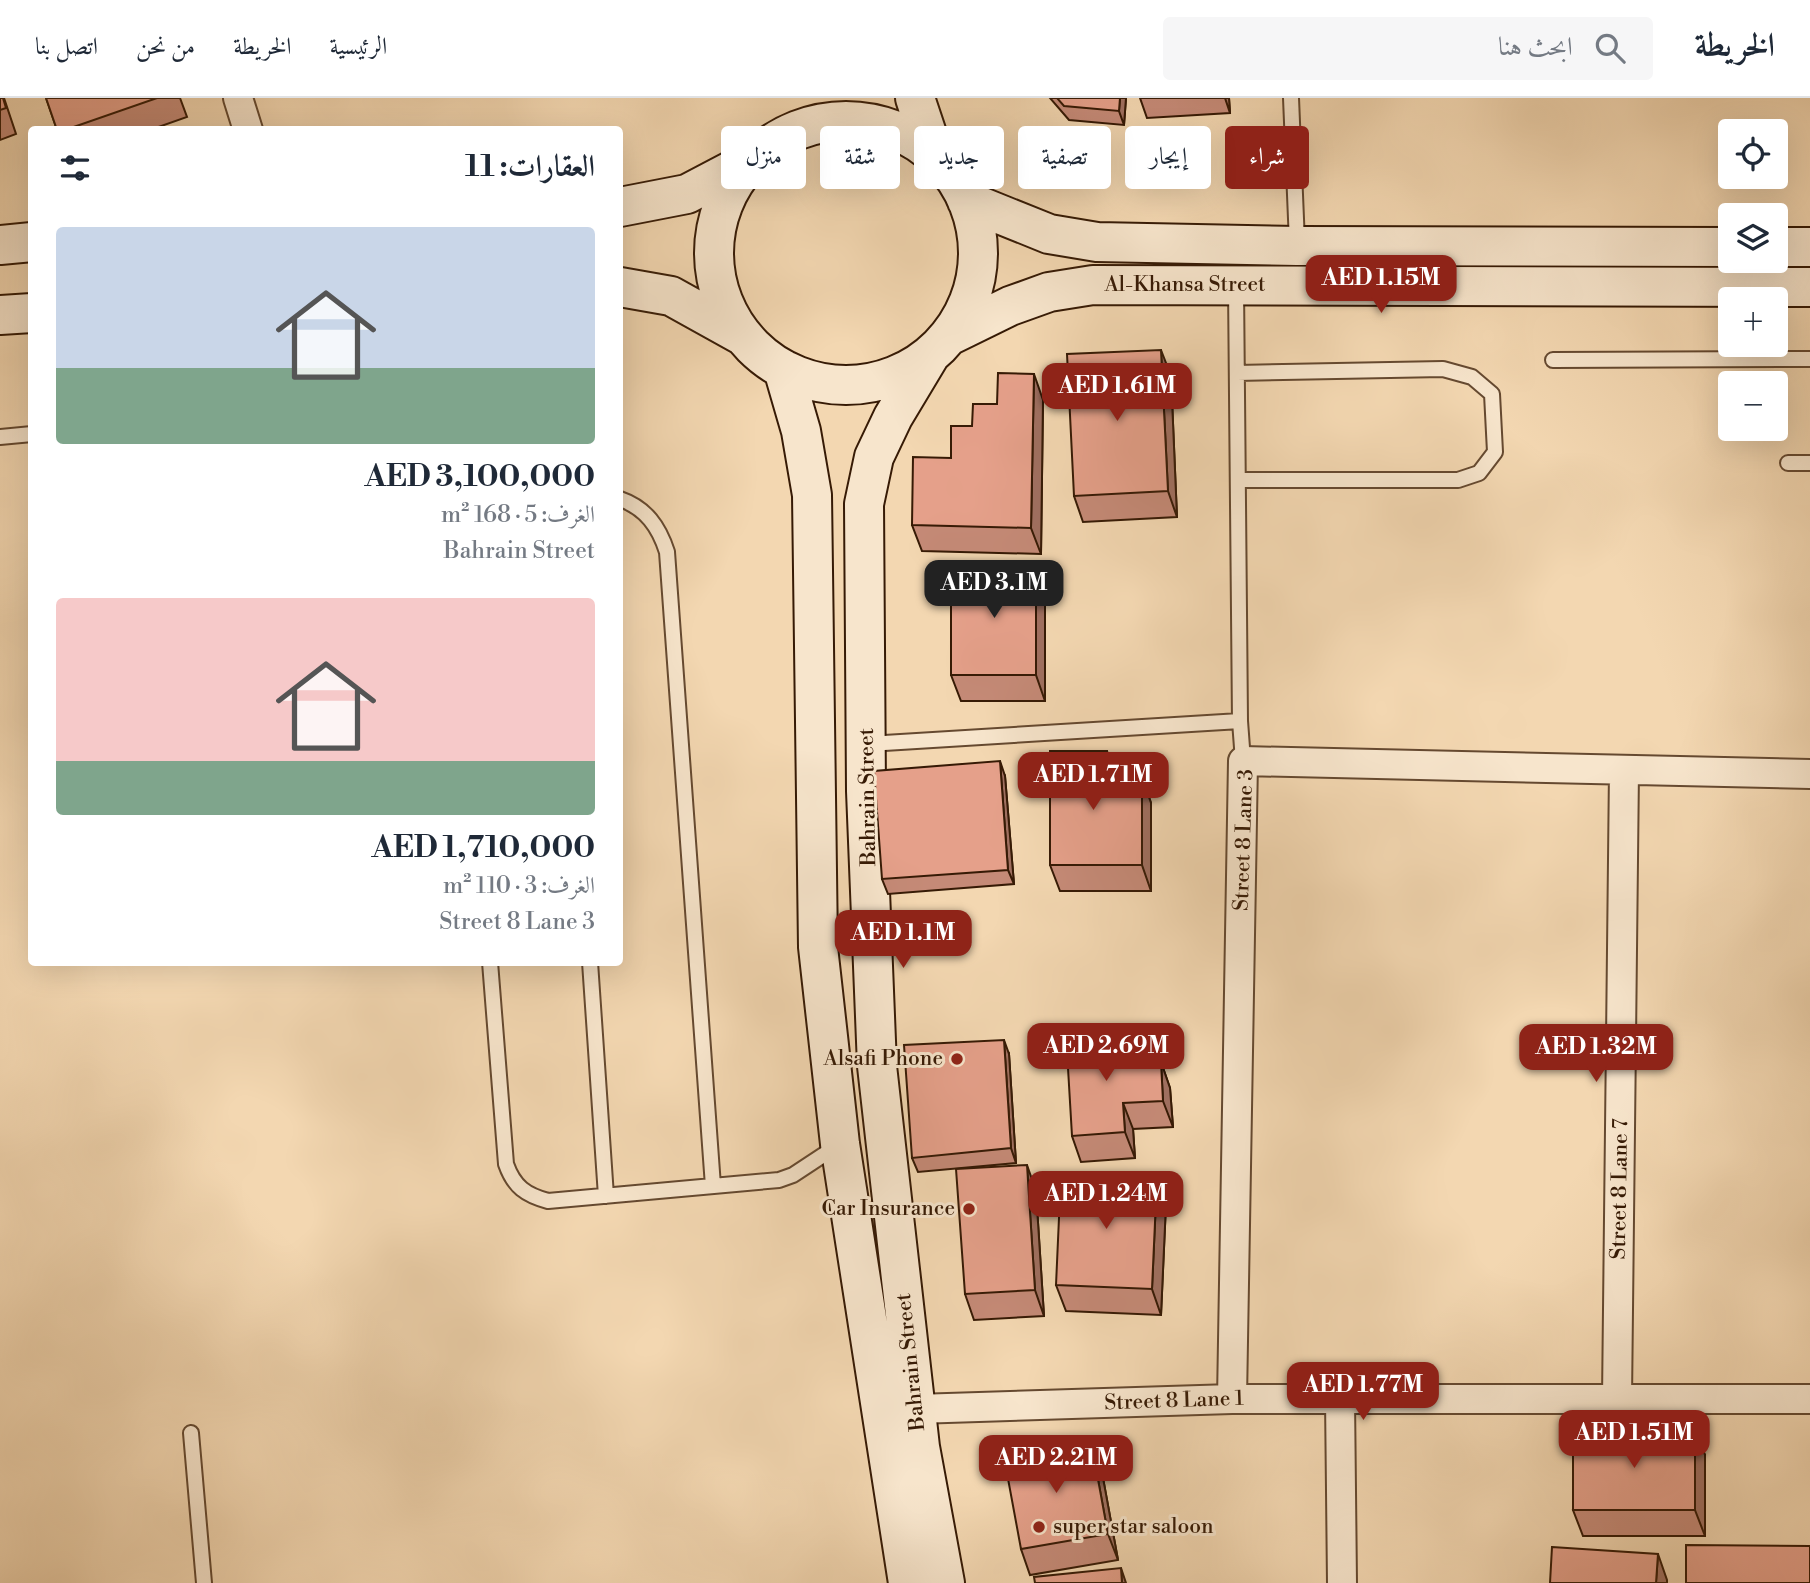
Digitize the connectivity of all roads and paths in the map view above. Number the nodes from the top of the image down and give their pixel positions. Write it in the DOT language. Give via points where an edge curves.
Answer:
graph roads {
  1 [pos="237,98"];
  2 [pos="915,98"];
  3 [pos="1291,98"];
  4 [pos="796,115"];
  5 [pos="247,126"];
  6 [pos="924,126"];
  7 [pos="914,141"];
  8 [pos="721,176"];
  9 [pos="730,189"];
  10 [pos="960,189"];
  11 [pos="967,201"];
  12 [pos="623,206"];
  13 [pos="28,242"];
  14 [pos="0,245"];
  15 [pos="1297,246"];
  16 [pos="1718,247"];
  17 [pos="1788,247"];
  18 [pos="1810,247"];
  19 [pos="1237,285"];
  20 [pos="1810,287"];
  21 [pos="623,288"];
  22 [pos="28,313"];
  23 [pos="0,316"];
  24 [pos="743,336"];
  25 [pos="939,346"];
  26 [pos="1810,359"];
  27 [pos="1553,360"];
  28 [pos="783,369"];
  29 [pos="1237,373"];
  30 [pos="28,434"];
  31 [pos="0,437"];
  32 [pos="1788,463"];
  33 [pos="1810,463"];
  34 [pos="1238,480"];
  35 [pos="623,500"];
  36 [pos="1240,721"];
  37 [pos="867,744"];
  38 [pos="1243,761"];
  39 [pos="1624,769"];
  40 [pos="1810,774"];
  41 [pos="490,966"];
  42 [pos="590,966"];
  43 [pos="840,1144"];
  44 [pos="712,1186"];
  45 [pos="606,1196"];
  46 [pos="1340,1398"];
  47 [pos="1232,1399"];
  48 [pos="1618,1399"];
  49 [pos="1810,1399"];
  50 [pos="916,1409"];
  51 [pos="191,1433"];
  52 [pos="204,1583"];
  53 [pos="908,1583"];
  54 [pos="945,1583"];
  55 [pos="1342,1583"];
  1 -- 5 [label="street"];
  2 -- 6 [label="street"];
  3 -- 15 [label="lane"];
  4 -- 7 [label="street" via="865,122"];
  8 -- 12 [label="street" via="687,194"];
  9 -- 24 [label="street" via="715,230 714,267 724,304"];
  10 -- 11 [label="street, Bahrain Street"];
  11 -- 15 [label="street, Al-Khansa Street" via="1049,234 1097,242"];
  11 -- 25 [label="street, Bahrain Street" via="977,236 977,272 968,306"];
  13 -- 14 [label="street"];
  15 -- 16 [label="street, Al-Khansa Street"];
  17 -- 18 [label="street"];
  19 -- 20 [label="street, Al-Khansa Street"];
  19 -- 25 [label="street, Al-Khansa Street" via="1093,285 1049,292 1010,306"];
  19 -- 29 [label="lane"];
  21 -- 24 [label="street" via="671,296"];
  22 -- 23 [label="street"];
  24 -- 28 [label="street, Al-Khansa Street"];
  25 -- 28 [label="street, Al-Khansa Street" via="895,376 858,385 819,383"];
  25 -- 37 [label="street, Bahrain Street" via="892,417 874,457 864,504"];
  26 -- 27 [label="lane"];
  28 -- 43 [label="street, Bahrain Street" via="801,431 812,495 818,947"];
  29 -- 34 [label="lane"];
  29 -- 34 [label="lane" via="1443,369 1472,377 1492,394 1495,452 1479,473 1458,480"];
  30 -- 31 [label="lane"];
  32 -- 33 [label="lane"];
  34 -- 36 [label="lane"];
  35 -- 44 [label="lane" via="635,504 654,523 667,552"];
  36 -- 37 [label="lane"];
  36 -- 38 [label="lane"];
  37 -- 50 [label="street, Bahrain Street" via="877,1066"];
  38 -- 39 [label="street, Street 8 Lane 3"];
  38 -- 47 [label="street, Street 8 Lane 3"];
  39 -- 40 [label="street, Street 8 Lane 3"];
  39 -- 48 [label="street, Street 8 Lane 7"];
  41 -- 45 [label="lane" via="506,1164 511,1178 522,1192 548,1201"];
  42 -- 45 [label="lane"];
  43 -- 44 [label="lane" via="779,1180"];
  43 -- 53 [label="street, Bahrain Street"];
  44 -- 45 [label="lane"];
  46 -- 47 [label="street, Street 8 Lane 1"];
  46 -- 48 [label="street, Street 8 Lane 1"];
  46 -- 55 [label="street"];
  47 -- 50 [label="street, Street 8 Lane 1"];
  48 -- 49 [label="street, Street 8 Lane 1"];
  50 -- 54 [label="street, Bahrain Street"];
  51 -- 52 [label="lane"];
}
